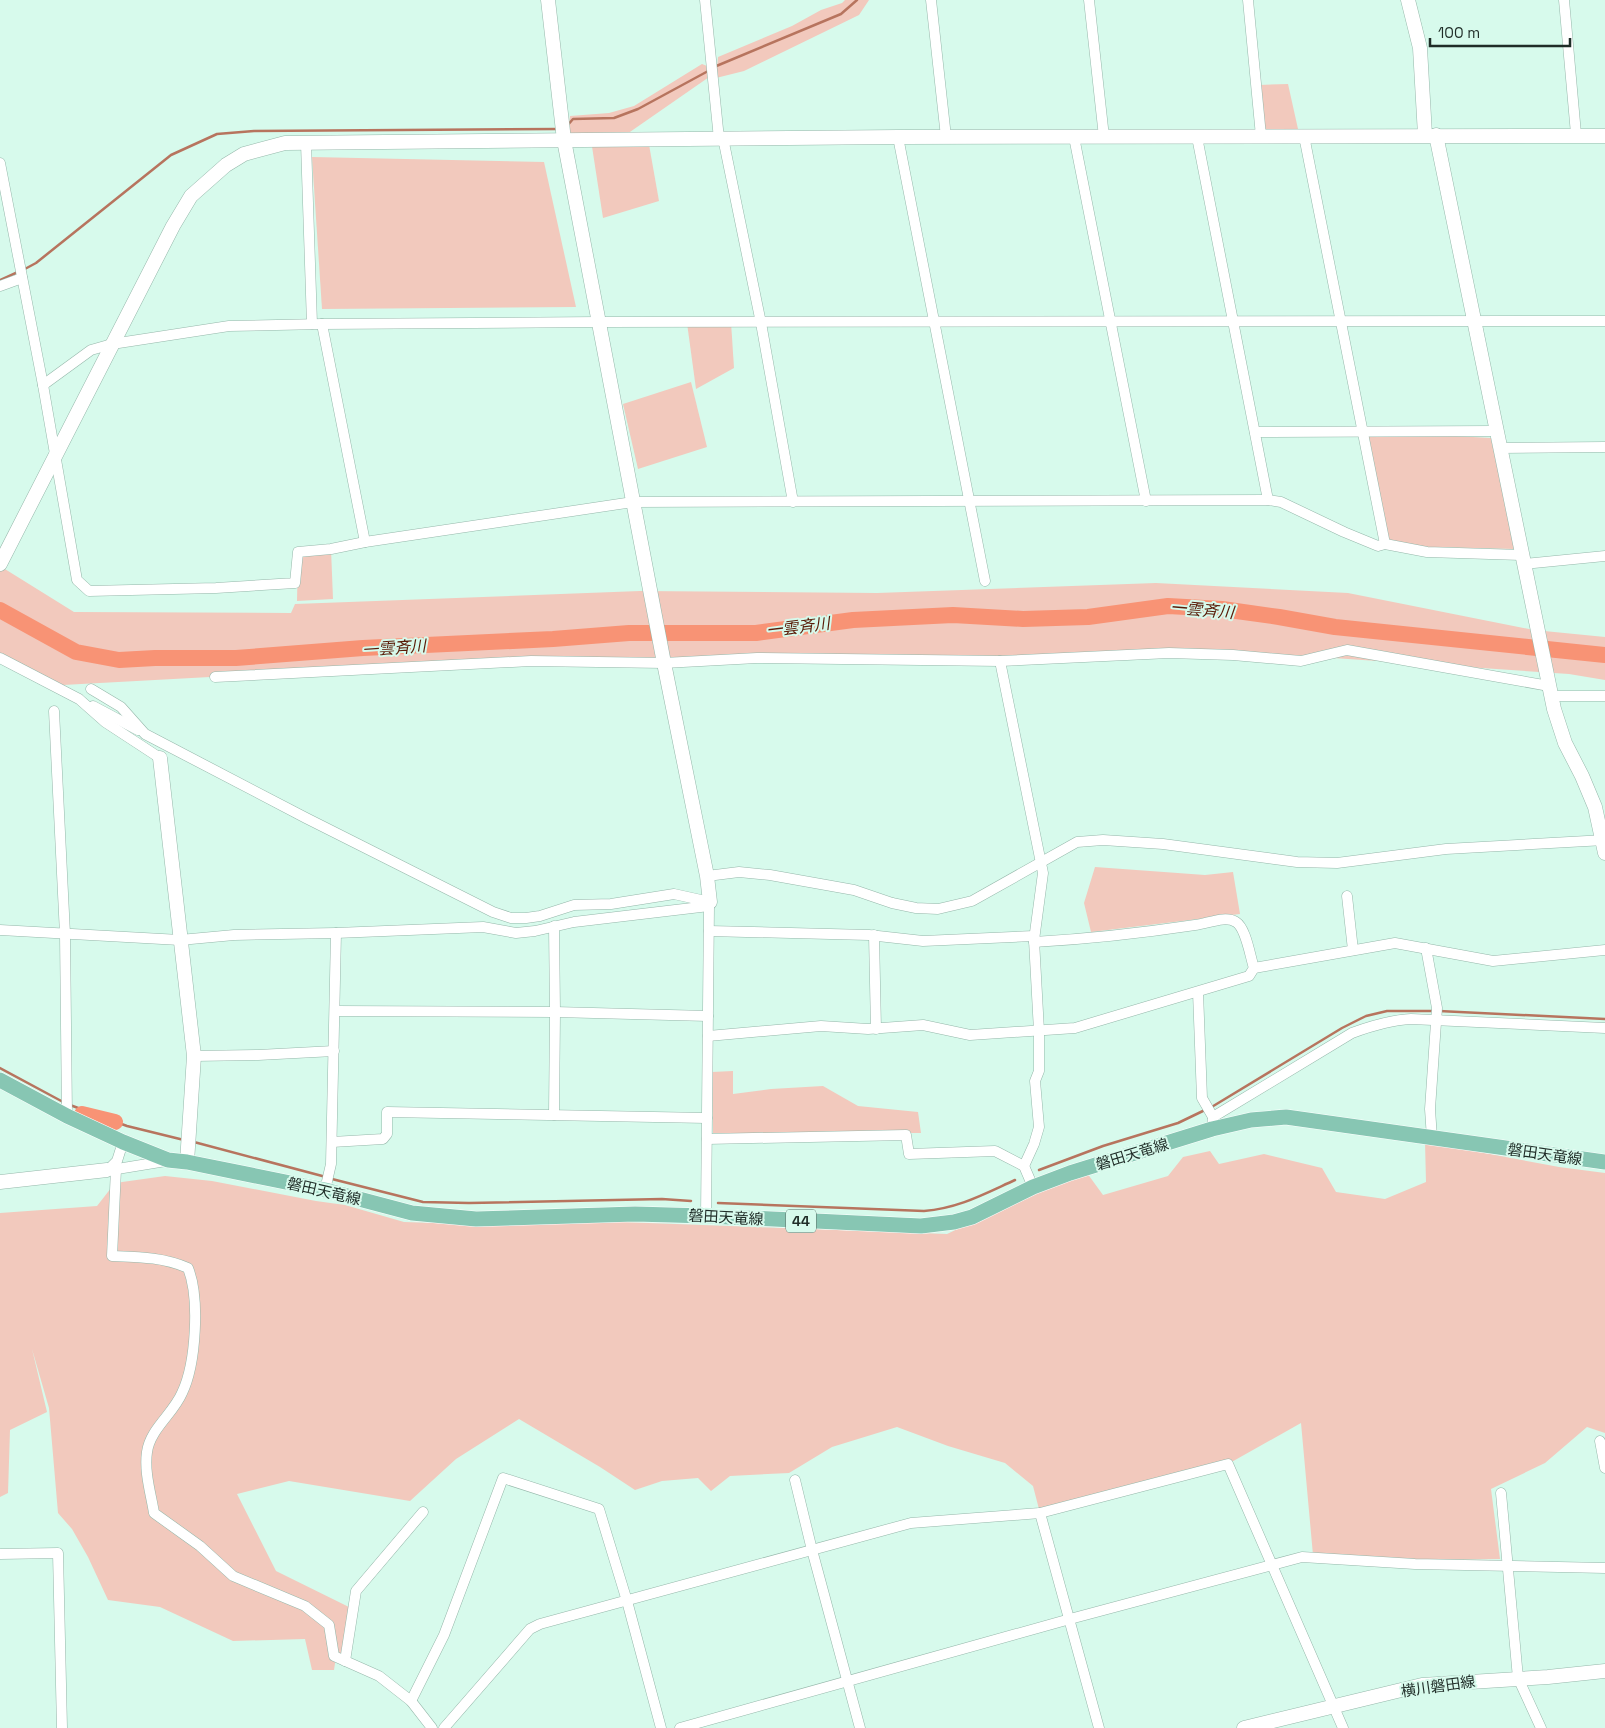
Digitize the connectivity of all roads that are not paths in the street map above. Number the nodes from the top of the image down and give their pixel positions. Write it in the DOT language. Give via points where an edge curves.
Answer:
graph roads {
  1 [pos="548,0"];
  2 [pos="704,0"];
  3 [pos="931,0"];
  4 [pos="1089,0"];
  5 [pos="1248,0"];
  6 [pos="1408,0"];
  7 [pos="1564,0"];
  8 [pos="1576,134"];
  9 [pos="1430,135"];
  10 [pos="1261,136"];
  11 [pos="1304,136"];
  12 [pos="1605,136"];
  13 [pos="898,137"];
  14 [pos="946,137"];
  15 [pos="1074,137"];
  16 [pos="1104,137"];
  17 [pos="1197,137"];
  18 [pos="721,138"];
  19 [pos="564,140"];
  20 [pos="306,143"];
  21 [pos="0,163"];
  22 [pos="22,278"];
  23 [pos="0,286"];
  24 [pos="1341,320"];
  25 [pos="934,321"];
  26 [pos="1474,321"];
  27 [pos="1605,321"];
  28 [pos="598,322"];
  29 [pos="1110,322"];
  30 [pos="1234,322"];
  31 [pos="761,323"];
  32 [pos="317,324"];
  33 [pos="112,344"];
  34 [pos="43,385"];
  35 [pos="1362,431"];
  36 [pos="1496,431"];
  37 [pos="1255,432"];
  38 [pos="1605,447"];
  39 [pos="1499,448"];
  40 [pos="55,456"];
  41 [pos="1268,500"];
  42 [pos="970,501"];
  43 [pos="1146,501"];
  44 [pos="633,502"];
  45 [pos="793,502"];
  46 [pos="366,542"];
  47 [pos="1385,544"];
  48 [pos="1605,556"];
  49 [pos="1522,560"];
  50 [pos="1,562"];
  51 [pos="985,581"];
  52 [pos="0,658"];
  53 [pos="1000,661"];
  54 [pos="664,664"];
  55 [pos="215,677"];
  56 [pos="1549,686"];
  57 [pos="91,689"];
  58 [pos="1605,696"];
  59 [pos="79,699"];
  60 [pos="54,710"];
  61 [pos="145,734"];
  62 [pos="160,758"];
  63 [pos="1604,844"];
  64 [pos="1041,862"];
  65 [pos="707,876"];
  66 [pos="1347,896"];
  67 [pos="710,904"];
  68 [pos="554,926"];
  69 [pos="0,930"];
  70 [pos="709,931"];
  71 [pos="336,933"];
  72 [pos="65,934"];
  73 [pos="874,935"];
  74 [pos="1034,939"];
  75 [pos="180,940"];
  76 [pos="1426,948"];
  77 [pos="1353,950"];
  78 [pos="1605,950"];
  79 [pos="1254,968"];
  80 [pos="1198,992"];
  81 [pos="335,1011"];
  82 [pos="556,1012"];
  83 [pos="1437,1015"];
  84 [pos="708,1016"];
  85 [pos="1605,1028"];
  86 [pos="876,1029"];
  87 [pos="1038,1031"];
  88 [pos="708,1036"];
  89 [pos="334,1051"];
  90 [pos="194,1056"];
  91 [pos="0,1080"];
  92 [pos="554,1115"];
  93 [pos="67,1116"];
  94 [pos="1211,1117"];
  95 [pos="707,1118"];
  96 [pos="706,1138"];
  97 [pos="1432,1138"];
  98 [pos="123,1142"];
  99 [pos="332,1142"];
  100 [pos="168,1160"];
  101 [pos="187,1162"];
  102 [pos="1605,1162"];
  103 [pos="1024,1166"];
  104 [pos="112,1170"];
  105 [pos="0,1182"];
  106 [pos="1033,1188"];
  107 [pos="325,1190"];
  108 [pos="706,1216"];
  109 [pos="1600,1441"];
  110 [pos="1605,1468"];
  111 [pos="795,1480"];
  112 [pos="1501,1493"];
  113 [pos="423,1512"];
  114 [pos="1040,1513"];
  115 [pos="812,1550"];
  116 [pos="0,1554"];
  117 [pos="1271,1564"];
  118 [pos="1508,1566"];
  119 [pos="1605,1568"];
  120 [pos="627,1601"];
  121 [pos="1070,1619"];
  122 [pos="344,1661"];
  123 [pos="1605,1671"];
  124 [pos="1518,1678"];
  125 [pos="848,1682"];
  126 [pos="411,1701"];
  127 [pos="1334,1706"];
  128 [pos="62,1728"];
  129 [pos="432,1728"];
  130 [pos="444,1728"];
  131 [pos="661,1728"];
  132 [pos="680,1728"];
  133 [pos="860,1728"];
  134 [pos="1099,1728"];
  135 [pos="1244,1728"];
  136 [pos="1343,1728"];
  137 [pos="1541,1728"];
  1 -- 19 [label="street"];
  2 -- 18 [label="street"];
  3 -- 14 [label="street"];
  4 -- 16 [label="street"];
  5 -- 10 [label="street"];
  6 -- 9 [label="street" via="1420,48"];
  7 -- 8 [label="street"];
  8 -- 9 [label="street"];
  8 -- 12 [label="street"];
  9 -- 11 [label="street"];
  9 -- 26 [label="street"];
  10 -- 11 [label="street"];
  10 -- 17 [label="street"];
  11 -- 24 [label="street"];
  13 -- 14 [label="street"];
  13 -- 18 [label="street"];
  13 -- 25 [label="street"];
  14 -- 15 [label="street"];
  15 -- 16 [label="street"];
  15 -- 29 [label="street"];
  16 -- 17 [label="street"];
  17 -- 30 [label="street"];
  18 -- 19 [label="street"];
  18 -- 31 [label="street"];
  19 -- 20 [label="street"];
  19 -- 28 [label="street"];
  20 -- 32 [label="street"];
  20 -- 33 [label="street" via="285,143 244,154 226,165 192,196"];
  21 -- 22 [label="street"];
  22 -- 23 [label="street"];
  22 -- 34 [label="street"];
  24 -- 26 [label="street"];
  24 -- 30 [label="street"];
  24 -- 35 [label="street"];
  25 -- 29 [label="street"];
  25 -- 31 [label="street"];
  25 -- 42 [label="street"];
  26 -- 27 [label="street"];
  26 -- 36 [label="street"];
  28 -- 31 [label="street"];
  28 -- 32 [label="street"];
  28 -- 44 [label="street"];
  29 -- 30 [label="street"];
  29 -- 43 [label="street"];
  30 -- 37 [label="street"];
  31 -- 45 [label="street"];
  32 -- 33 [label="street" via="230,326"];
  32 -- 46 [label="street"];
  33 -- 34 [label="street" via="91,350"];
  33 -- 40 [label="street"];
  34 -- 40 [label="street"];
  35 -- 36 [label="street"];
  35 -- 37 [label="street"];
  35 -- 47 [label="street"];
  36 -- 39 [label="street"];
  37 -- 41 [label="street"];
  38 -- 39 [label="street"];
  39 -- 49 [label="street"];
  40 -- 46 [label="street" via="78,580 89,591 295,583 298,552"];
  40 -- 50 [label="street"];
  41 -- 43 [label="street"];
  41 -- 47 [label="street" via="1281,502 1378,546"];
  42 -- 43 [label="street"];
  42 -- 45 [label="street"];
  42 -- 51 [label="street"];
  44 -- 45 [label="street"];
  44 -- 46 [label="street"];
  44 -- 54 [label="street"];
  47 -- 49 [label="street" via="1427,552"];
  48 -- 49 [label="street"];
  49 -- 56 [label="street"];
  52 -- 59 [label="street"];
  53 -- 54 [label="street" via="757,658"];
  53 -- 56 [label="street" via="1168,653 1301,661 1347,650"];
  53 -- 64 [label="street"];
  54 -- 55 [label="street" via="531,662"];
  54 -- 65 [label="street"];
  56 -- 58 [label="street"];
  56 -- 63 [label="street" via="1565,743 1595,807"];
  57 -- 61 [label="street" via="122,707"];
  59 -- 61 [label="street"];
  59 -- 62 [label="street" via="105,722"];
  60 -- 72 [label="street"];
  61 -- 67 [label="street" via="449,890 511,918 540,916 574,905 611,904 674,894"];
  62 -- 75 [label="street"];
  63 -- 64 [label="street" via="1446,850 1337,863 1297,862 1163,844 1103,840 1077,842"];
  64 -- 65 [label="street" via="972,901 938,909 900,905 854,890 770,875 739,872"];
  64 -- 74 [label="street" via="1043,872"];
  65 -- 67 [label="street"];
  66 -- 77 [label="street"];
  67 -- 68 [label="street"];
  67 -- 70 [label="street"];
  68 -- 71 [label="street" via="516,933 483,928"];
  68 -- 82 [label="street"];
  69 -- 72 [label="street"];
  70 -- 73 [label="street"];
  70 -- 84 [label="street"];
  71 -- 75 [label="street" via="234,935"];
  71 -- 81 [label="street"];
  72 -- 75 [label="street"];
  72 -- 93 [label="street"];
  73 -- 74 [label="street" via="923,941"];
  73 -- 86 [label="street"];
  74 -- 79 [label="street" via="1063,940 1225,919 1235,921 1242,928"];
  74 -- 87 [label="street"];
  75 -- 90 [label="street"];
  76 -- 77 [label="street" via="1395,943"];
  76 -- 78 [label="street" via="1492,962"];
  76 -- 83 [label="street"];
  77 -- 79 [label="street"];
  79 -- 80 [label="street" via="1250,976"];
  80 -- 87 [label="street" via="1075,1028"];
  80 -- 94 [label="street" via="1202,1098"];
  81 -- 82 [label="street"];
  81 -- 89 [label="street"];
  82 -- 84 [label="street"];
  82 -- 92 [label="street"];
  83 -- 85 [label="street"];
  83 -- 94 [label="street" via="1367,1027 1352,1033"];
  83 -- 97 [label="street" via="1430,1108"];
  84 -- 88 [label="street"];
  86 -- 87 [label="street" via="923,1025 970,1035"];
  86 -- 88 [label="street" via="821,1026"];
  87 -- 103 [label="street" via="1039,1071 1035,1082 1039,1128"];
  88 -- 95 [label="street"];
  89 -- 90 [label="street"];
  89 -- 99 [label="street"];
  90 -- 101 [label="street"];
  91 -- 93 [label="main road, 磐田天竜線 / 44"];
  92 -- 95 [label="street"];
  92 -- 99 [label="street" via="386,1112 387,1134 383,1139"];
  93 -- 98 [label="main road, 磐田天竜線 / 44"];
  94 -- 97 [label="main road, 磐田天竜線 / 44" via="1286,1118"];
  94 -- 106 [label="main road, 磐田天竜線 / 44"];
  95 -- 96 [label="street"];
  96 -- 103 [label="street" via="906,1134 909,1154 996,1151"];
  96 -- 108 [label="street"];
  97 -- 102 [label="main road, 磐田天竜線 / 44"];
  98 -- 100 [label="main road, 磐田天竜線 / 44"];
  98 -- 104 [label="street"];
  99 -- 107 [label="street"];
  100 -- 101 [label="main road, 磐田天竜線 / 44"];
  100 -- 104 [label="street"];
  101 -- 107 [label="main road, 磐田天竜線 / 44"];
  103 -- 106 [label="street"];
  104 -- 105 [label="street"];
  104 -- 122 [label="street" via="112,1256 158,1258 172,1262 188,1268 192,1280 195,1323 191,1366 182,1393 157,1430 147,1452 146,1466 154,1513 200,1546 234,1576 305,1606 329,1625 334,1656"];
  106 -- 108 [label="main road, 磐田天竜線 / 44" via="972,1216 940,1225"];
  107 -- 108 [label="main road, 磐田天竜線 / 44" via="412,1213 476,1219 635,1214"];
  109 -- 110 [label="street"];
  111 -- 115 [label="street"];
  112 -- 118 [label="street"];
  113 -- 122 [label="street" via="356,1592"];
  114 -- 115 [label="street" via="911,1522"];
  114 -- 117 [label="street" via="1228,1464"];
  114 -- 121 [label="street"];
  115 -- 120 [label="street"];
  115 -- 125 [label="street"];
  116 -- 128 [label="street" via="58,1553"];
  117 -- 118 [label="street" via="1302,1557"];
  117 -- 121 [label="street"];
  117 -- 127 [label="street"];
  118 -- 119 [label="street"];
  118 -- 124 [label="street"];
  120 -- 126 [label="street" via="599,1509 503,1478 444,1635"];
  120 -- 130 [label="street" via="530,1629"];
  120 -- 131 [label="street"];
  121 -- 125 [label="street"];
  121 -- 134 [label="street"];
  122 -- 126 [label="street" via="379,1676"];
  123 -- 124 [label="street, 横川磐田線"];
  124 -- 127 [label="street, 横川磐田線" via="1422,1685"];
  124 -- 137 [label="street"];
  125 -- 132 [label="street"];
  125 -- 133 [label="street"];
  126 -- 129 [label="street"];
  127 -- 135 [label="street, 横川磐田線"];
  127 -- 136 [label="street"];
}
